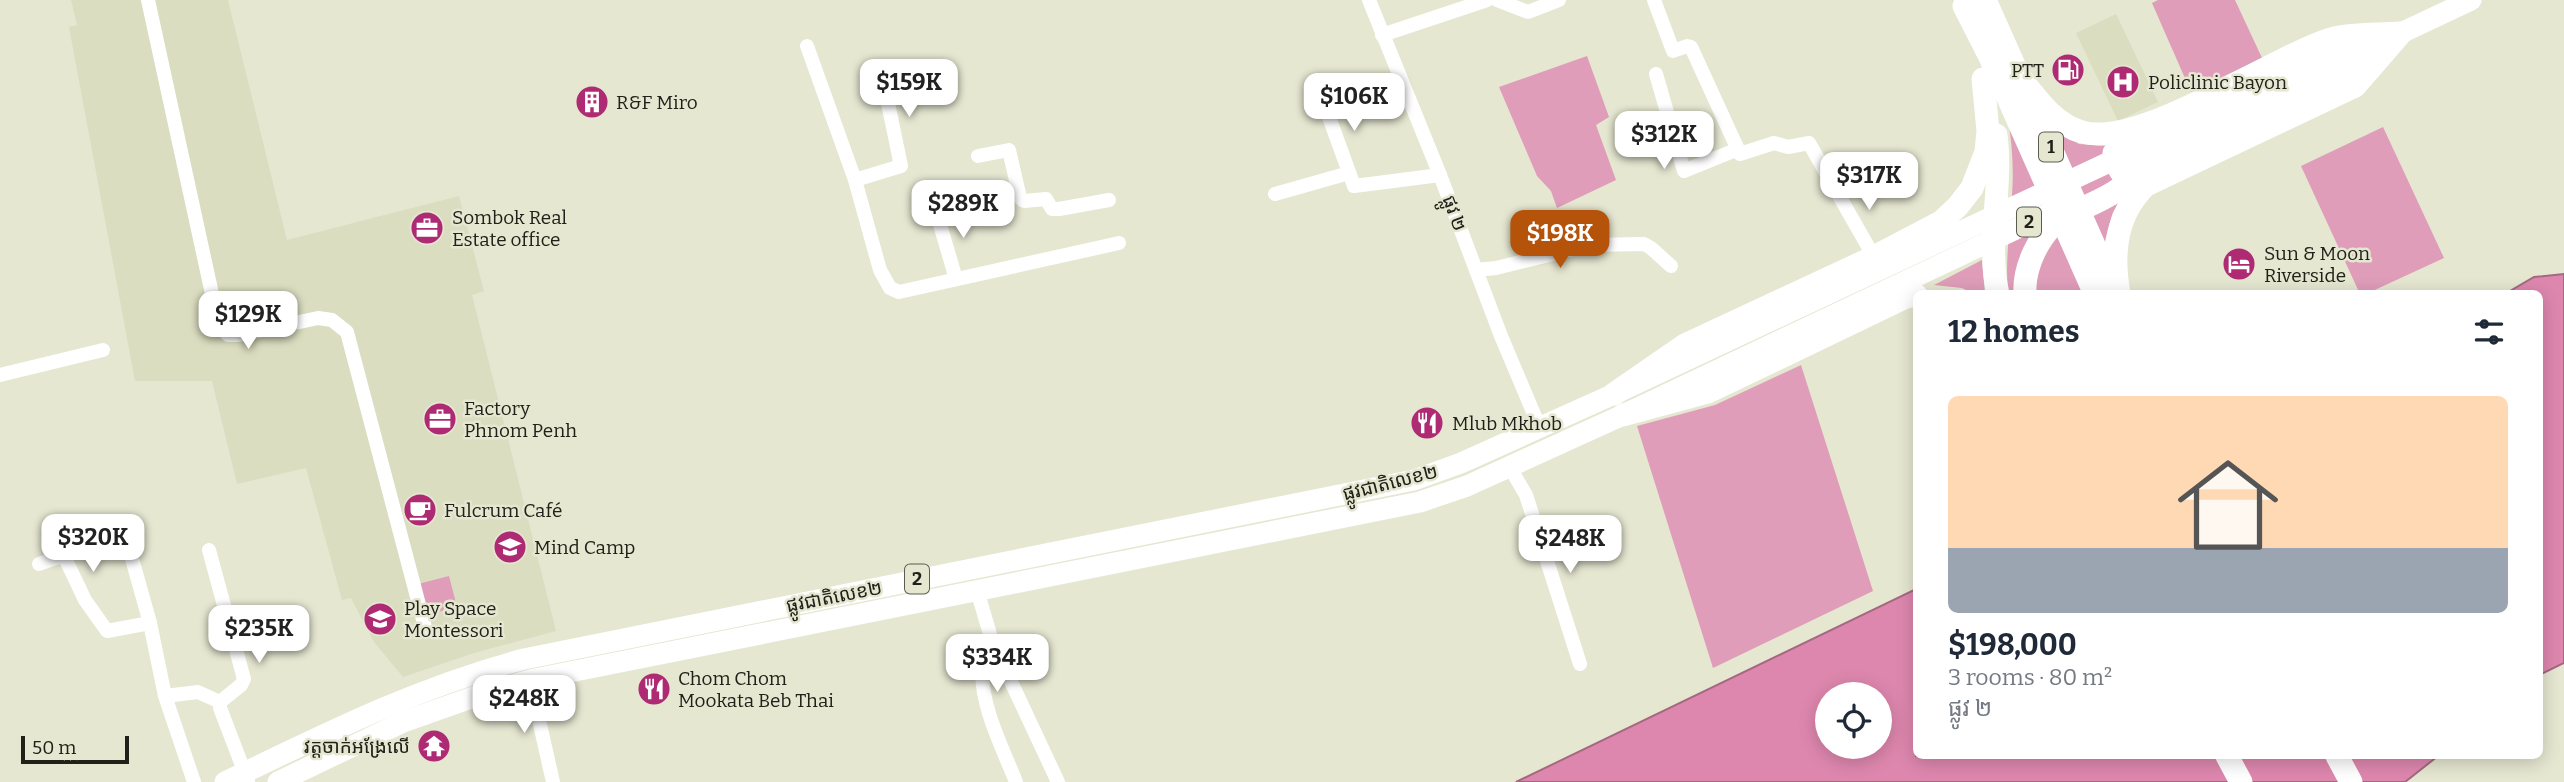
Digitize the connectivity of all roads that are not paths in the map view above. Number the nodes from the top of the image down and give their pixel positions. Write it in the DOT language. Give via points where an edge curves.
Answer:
graph roads {
  1 [pos="148,0"];
  2 [pos="1369,0"];
  3 [pos="1487,0"];
  4 [pos="1497,0"];
  5 [pos="1559,0"];
  6 [pos="1654,0"];
  7 [pos="2471,0"];
  8 [pos="1970,2"];
  9 [pos="2400,33"];
  10 [pos="1382,35"];
  11 [pos="807,46"];
  12 [pos="2344,63"];
  13 [pos="1656,74"];
  14 [pos="2019,76"];
  15 [pos="883,79"];
  16 [pos="1983,79"];
  17 [pos="1325,106"];
  18 [pos="2145,125"];
  19 [pos="1738,149"];
  20 [pos="978,156"];
  21 [pos="2160,169"];
  22 [pos="1349,173"];
  23 [pos="1440,174"];
  24 [pos="855,180"];
  25 [pos="1275,194"];
  26 [pos="1109,200"];
  27 [pos="936,211"];
  28 [pos="1119,243"];
  29 [pos="1874,257"];
  30 [pos="1671,266"];
  31 [pos="1476,270"];
  32 [pos="956,279"];
  33 [pos="1998,290"];
  34 [pos="2025,290"];
  35 [pos="2093,290"];
  36 [pos="2115,290"];
  37 [pos="2117,290"];
  38 [pos="1913,296"];
  39 [pos="103,350"];
  40 [pos="1705,363"];
  41 [pos="0,375"];
  42 [pos="1619,405"];
  43 [pos="1539,426"];
  44 [pos="1509,466"];
  45 [pos="127,541"];
  46 [pos="209,550"];
  47 [pos="39,564"];
  48 [pos="977,590"];
  49 [pos="849,593"];
  50 [pos="853,614"];
  51 [pos="150,623"];
  52 [pos="426,631"];
  53 [pos="608,641"];
  54 [pos="992,641"];
  55 [pos="612,662"];
  56 [pos="1580,664"];
  57 [pos="530,680"];
  58 [pos="165,696"];
  59 [pos="220,702"];
  60 [pos="2229,759"];
  61 [pos="2339,759"];
  62 [pos="246,777"];
  63 [pos="194,782"];
  64 [pos="225,782"];
  65 [pos="278,782"];
  66 [pos="552,782"];
  67 [pos="1016,782"];
  68 [pos="1058,782"];
  69 [pos="2241,782"];
  70 [pos="2351,782"];
  1 -- 52 [label="street" via="219,326 228,335 239,335 318,318 332,320 347,332"];
  2 -- 10 [label="street, ផ្លូវ ២"];
  3 -- 10 [label="street"];
  4 -- 5 [label="street" via="1528,12"];
  6 -- 19 [label="street" via="1672,51 1691,47"];
  7 -- 9 [label="main road, 2"];
  8 -- 14 [label="highway, 1"];
  8 -- 16 [label="highway"];
  8 -- 35 [label="highway"];
  9 -- 12 [label="main road, 2"];
  9 -- 18 [label="highway" via="2333,38"];
  9 -- 21 [label="highway" via="2355,86"];
  10 -- 23 [label="street, ផ្លូវ ២"];
  11 -- 24 [label="street"];
  12 -- 21 [label="main road, 2"];
  12 -- 40 [label="main road, 2"];
  13 -- 19 [label="street" via="1684,171"];
  14 -- 18 [label="highway" via="2048,112 2083,132 2102,134"];
  14 -- 36 [label="highway, 1"];
  15 -- 24 [label="street" via="901,166"];
  16 -- 29 [label="highway" via="1986,152 1972,188 1941,222"];
  16 -- 33 [label="highway" via="1997,138"];
  17 -- 22 [label="street"];
  18 -- 21 [label="highway" via="2114,153 2118,169 2123,177 2136,181"];
  19 -- 29 [label="street" via="1742,153 1775,143 1809,143"];
  20 -- 26 [label="street" via="1009,150 1024,201 1046,199 1052,209 1059,209"];
  21 -- 34 [label="highway" via="2048,228 2027,270"];
  21 -- 37 [label="highway" via="2136,194 2123,219 2116,239"];
  21 -- 40 [label="main road, 2"];
  22 -- 23 [label="street" via="1355,187"];
  22 -- 25 [label="street"];
  23 -- 31 [label="street, ផ្លូវ ២"];
  24 -- 32 [label="street" via="880,270 890,288 899,292"];
  27 -- 32 [label="street"];
  28 -- 32 [label="street"];
  29 -- 42 [label="highway" via="1685,345"];
  30 -- 31 [label="street" via="1644,244 1590,245"];
  31 -- 43 [label="street, ផ្លូវ ២"];
  38 -- 42 [label="highway" via="1708,392"];
  39 -- 41 [label="street"];
  40 -- 42 [label="main road, 2"];
  42 -- 43 [label="main road, ផ្លូវជាតិលេខ២ / 2"];
  42 -- 44 [label="main road, ផ្លូវជាតិលេខ២ / 2"];
  43 -- 49 [label="main road, ផ្លូវជាតិលេខ២ / 2" via="1414,480"];
  44 -- 48 [label="main road, ផ្លូវជាតិលេខ២ / 2" via="1420,502"];
  44 -- 56 [label="street" via="1526,495"];
  45 -- 51 [label="street"];
  46 -- 59 [label="street" via="244,679"];
  47 -- 51 [label="street" via="65,558 107,632"];
  48 -- 50 [label="main road, ផ្លូវជាតិលេខ២ / 2"];
  48 -- 54 [label="street"];
  49 -- 50 [label="main road"];
  49 -- 53 [label="main road, ផ្លូវជាតិលេខ២ / 2"];
  50 -- 55 [label="main road, ផ្លូវជាតិលេខ២ / 2"];
  51 -- 58 [label="street"];
  53 -- 55 [label="main road"];
  53 -- 62 [label="main road, ផ្លូវជាតិលេខ២ / 2" via="524,659 439,685 365,715"];
  54 -- 67 [label="street" via="983,668 986,698"];
  54 -- 68 [label="street"];
  55 -- 57 [label="main road, ផ្លូវជាតិលេខ២ / 2"];
  57 -- 65 [label="main road, ផ្លូវជាតិលេខ២ / 2" via="403,723"];
  57 -- 66 [label="street"];
  58 -- 59 [label="street" via="198,692"];
  58 -- 63 [label="street"];
  59 -- 62 [label="street"];
  60 -- 69 [label="highway"];
  61 -- 70 [label="highway"];
  62 -- 64 [label="main road, ផ្លូវជាតិលេខ២ / 2"];
}
